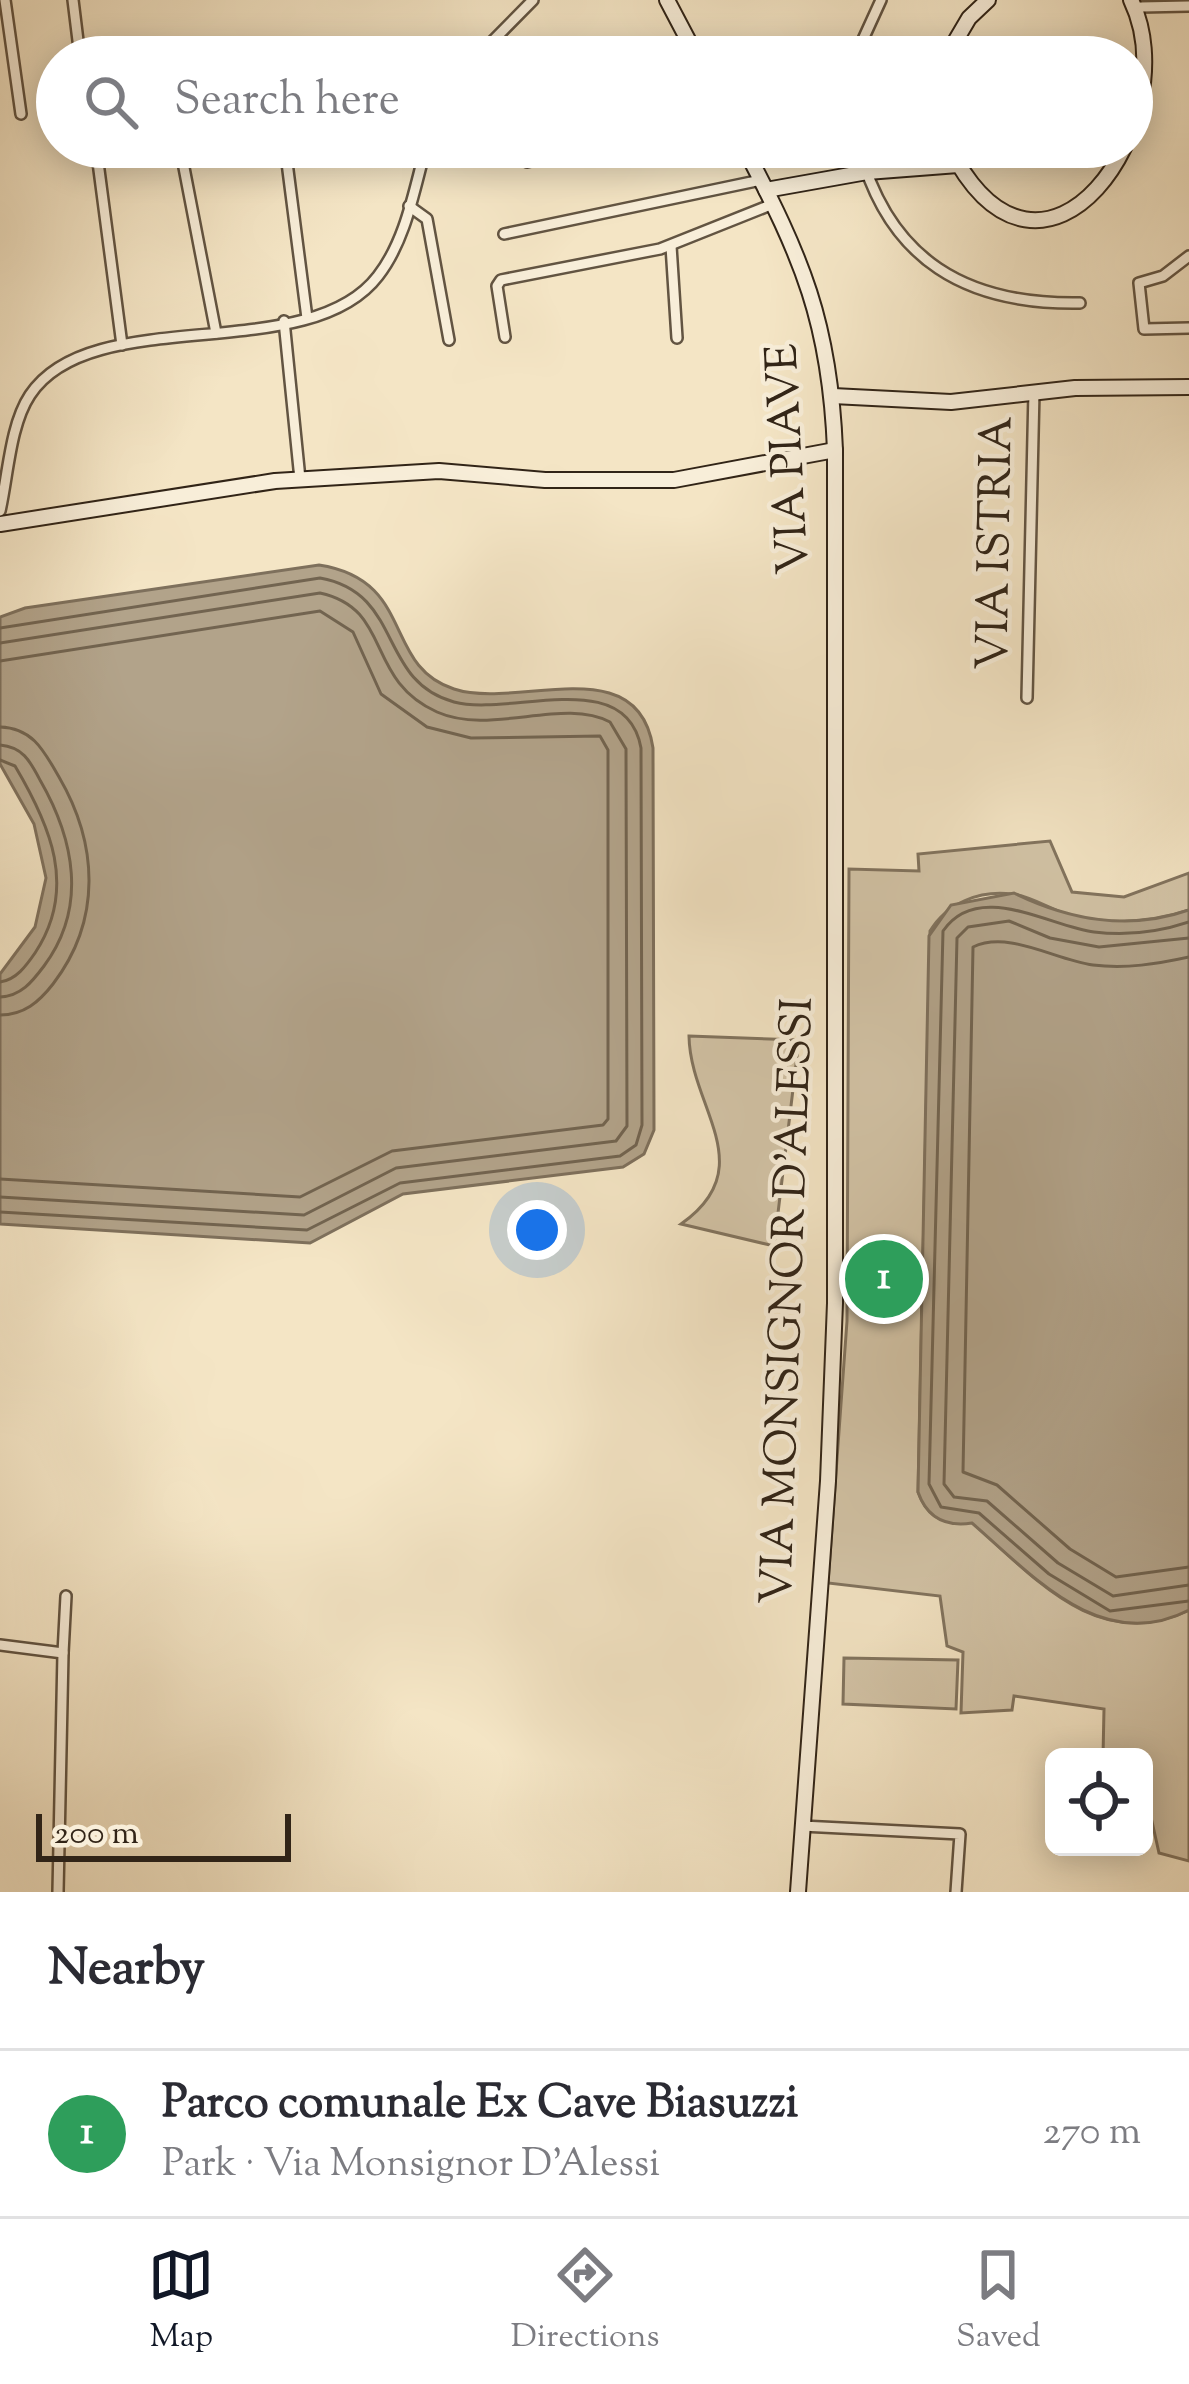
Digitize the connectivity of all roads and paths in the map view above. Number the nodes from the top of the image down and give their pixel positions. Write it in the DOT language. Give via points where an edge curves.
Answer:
graph roads {
  1 [pos="5,0"];
  2 [pos="73,0"];
  3 [pos="533,0"];
  4 [pos="667,0"];
  5 [pos="880,0"];
  6 [pos="988,0"];
  7 [pos="1136,4"];
  8 [pos="1189,6"];
  9 [pos="1155,23"];
  10 [pos="77,36"];
  11 [pos="498,36"];
  12 [pos="686,36"];
  13 [pos="864,36"];
  14 [pos="958,36"];
  15 [pos="20,114"];
  16 [pos="98,168"];
  17 [pos="184,168"];
  18 [pos="288,168"];
  19 [pos="420,168"];
  20 [pos="755,168"];
  21 [pos="866,168"];
  22 [pos="919,168"];
  23 [pos="961,168"];
  24 [pos="867,172"];
  25 [pos="767,191"];
  26 [pos="409,206"];
  27 [pos="1091,215"];
  28 [pos="504,234"];
  29 [pos="670,246"];
  30 [pos="1189,256"];
  31 [pos="1080,303"];
  32 [pos="307,318"];
  33 [pos="284,321"];
  34 [pos="1189,328"];
  35 [pos="216,333"];
  36 [pos="506,337"];
  37 [pos="676,338"];
  38 [pos="449,340"];
  39 [pos="122,345"];
  40 [pos="1189,387"];
  41 [pos="1034,390"];
  42 [pos="833,396"];
  43 [pos="836,450"];
  44 [pos="300,479"];
  45 [pos="0,511"];
  46 [pos="0,524"];
  47 [pos="1027,698"];
  48 [pos="834,711"];
  49 [pos="66,1596"];
  50 [pos="0,1645"];
  51 [pos="63,1653"];
  52 [pos="802,1826"];
  53 [pos="58,1892"];
  54 [pos="798,1892"];
  55 [pos="956,1892"];
  1 -- 15 [label="street"];
  2 -- 10 [label="street"];
  3 -- 11 [label="street"];
  4 -- 12 [label="main road"];
  5 -- 13 [label="street"];
  6 -- 14 [label="main road"];
  7 -- 8 [label="street"];
  7 -- 9 [label="main road"];
  16 -- 39 [label="street"];
  17 -- 35 [label="street"];
  18 -- 32 [label="street"];
  19 -- 26 [label="street"];
  20 -- 25 [label="main road, VIA PIAVE"];
  21 -- 24 [label="street"];
  22 -- 24 [label="main road"];
  23 -- 27 [label="main road" via="987,196 1026,215"];
  24 -- 25 [label="main road"];
  24 -- 31 [label="street" via="896,228 959,283 1004,300"];
  25 -- 28 [label="street"];
  25 -- 29 [label="street"];
  25 -- 42 [label="main road, VIA PIAVE" via="808,275"];
  26 -- 32 [label="street" via="376,280 349,304"];
  26 -- 38 [label="street" via="427,219"];
  29 -- 36 [label="street" via="501,280"];
  29 -- 37 [label="street"];
  30 -- 34 [label="street" via="1139,283 1144,329"];
  32 -- 33 [label="street"];
  33 -- 35 [label="street"];
  33 -- 44 [label="street"];
  35 -- 39 [label="street"];
  39 -- 45 [label="street" via="62,368 31,392"];
  40 -- 41 [label="main road"];
  41 -- 42 [label="main road" via="951,401"];
  41 -- 47 [label="street, VIA ISTRIA"];
  42 -- 43 [label="main road, VIA PIAVE"];
  43 -- 44 [label="main road" via="674,480 439,471"];
  43 -- 48 [label="main road, VIA PIAVE"];
  44 -- 46 [label="main road"];
  48 -- 52 [label="main road, VIA MONSIGNOR D'ALESSI" via="835,1303"];
  49 -- 51 [label="street"];
  50 -- 51 [label="street"];
  51 -- 53 [label="street"];
  52 -- 54 [label="main road, VIA MONSIGNOR D'ALESSI"];
  52 -- 55 [label="street" via="960,1834"];
}
